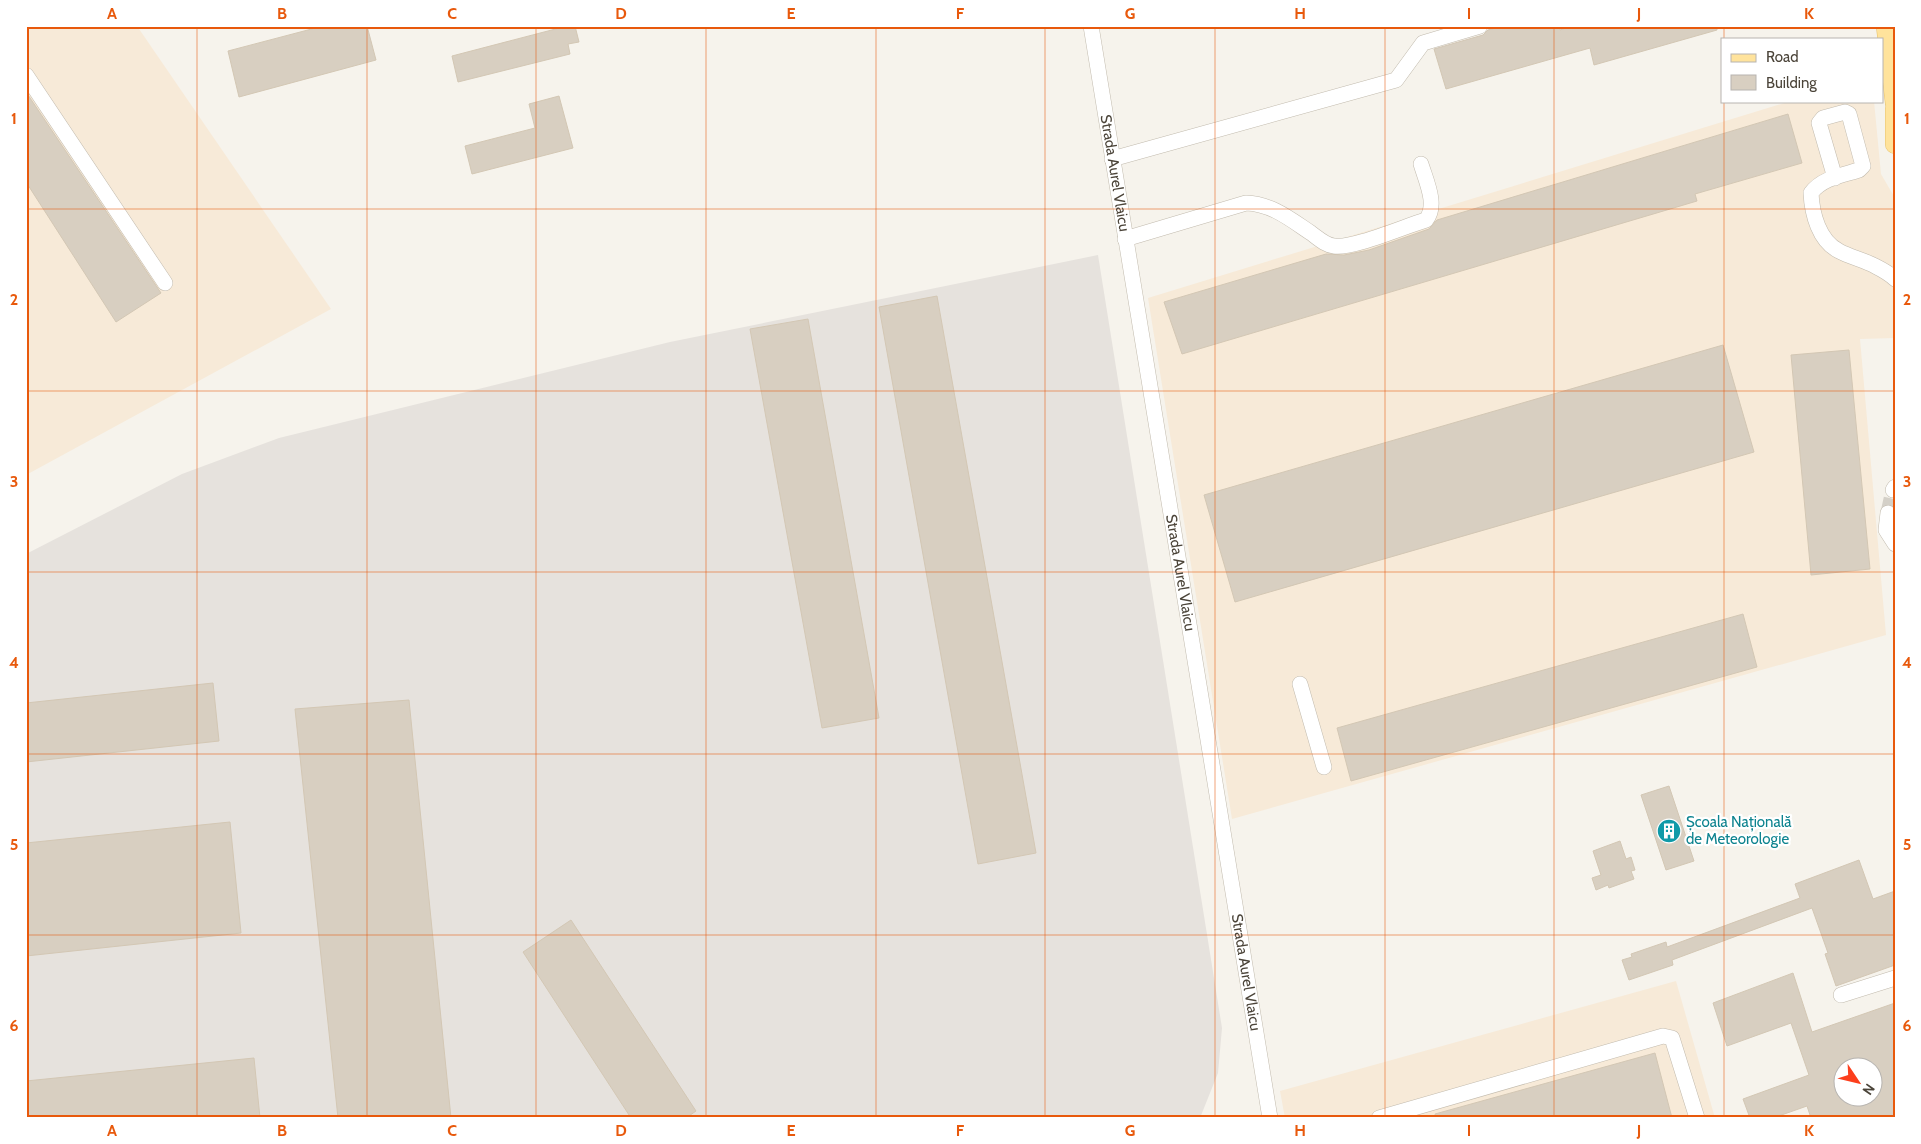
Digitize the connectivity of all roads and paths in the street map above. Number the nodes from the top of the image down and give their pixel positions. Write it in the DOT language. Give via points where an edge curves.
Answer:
graph roads {
  1 [pos="1091,26"];
  2 [pos="1480,26"];
  3 [pos="1886,26"];
  4 [pos="26,75"];
  5 [pos="1895,104"];
  6 [pos="1895,108"];
  7 [pos="1895,144"];
  8 [pos="1112,158"];
  9 [pos="1421,164"];
  10 [pos="1835,178"];
  11 [pos="1125,239"];
  12 [pos="1895,279"];
  13 [pos="165,283"];
  14 [pos="1888,513"];
  15 [pos="1895,544"];
  16 [pos="1300,684"];
  17 [pos="1324,767"];
  18 [pos="1895,978"];
  19 [pos="1841,995"];
  20 [pos="1270,1118"];
  21 [pos="1380,1118"];
  22 [pos="1698,1118"];
  1 -- 8 [label="street, Strada Aurel Vlaicu"];
  2 -- 8 [label="street" via="1423,43 1396,80"];
  3 -- 5 [label="main road"];
  4 -- 13 [label="street"];
  6 -- 7 [label="main road"];
  8 -- 11 [label="street, Strada Aurel Vlaicu"];
  9 -- 11 [label="street" via="1432,205 1426,220 1356,243 1326,244 1286,216 1262,204 1246,204"];
  10 -- 12 [label="street" via="1817,186 1812,193 1818,227 1827,243 1890,273"];
  11 -- 20 [label="street, Strada Aurel Vlaicu"];
  14 -- 15 [label="street" via="1886,530"];
  16 -- 17 [label="street"];
  18 -- 19 [label="street"];
  21 -- 22 [label="street" via="1663,1036 1672,1038"];
}
